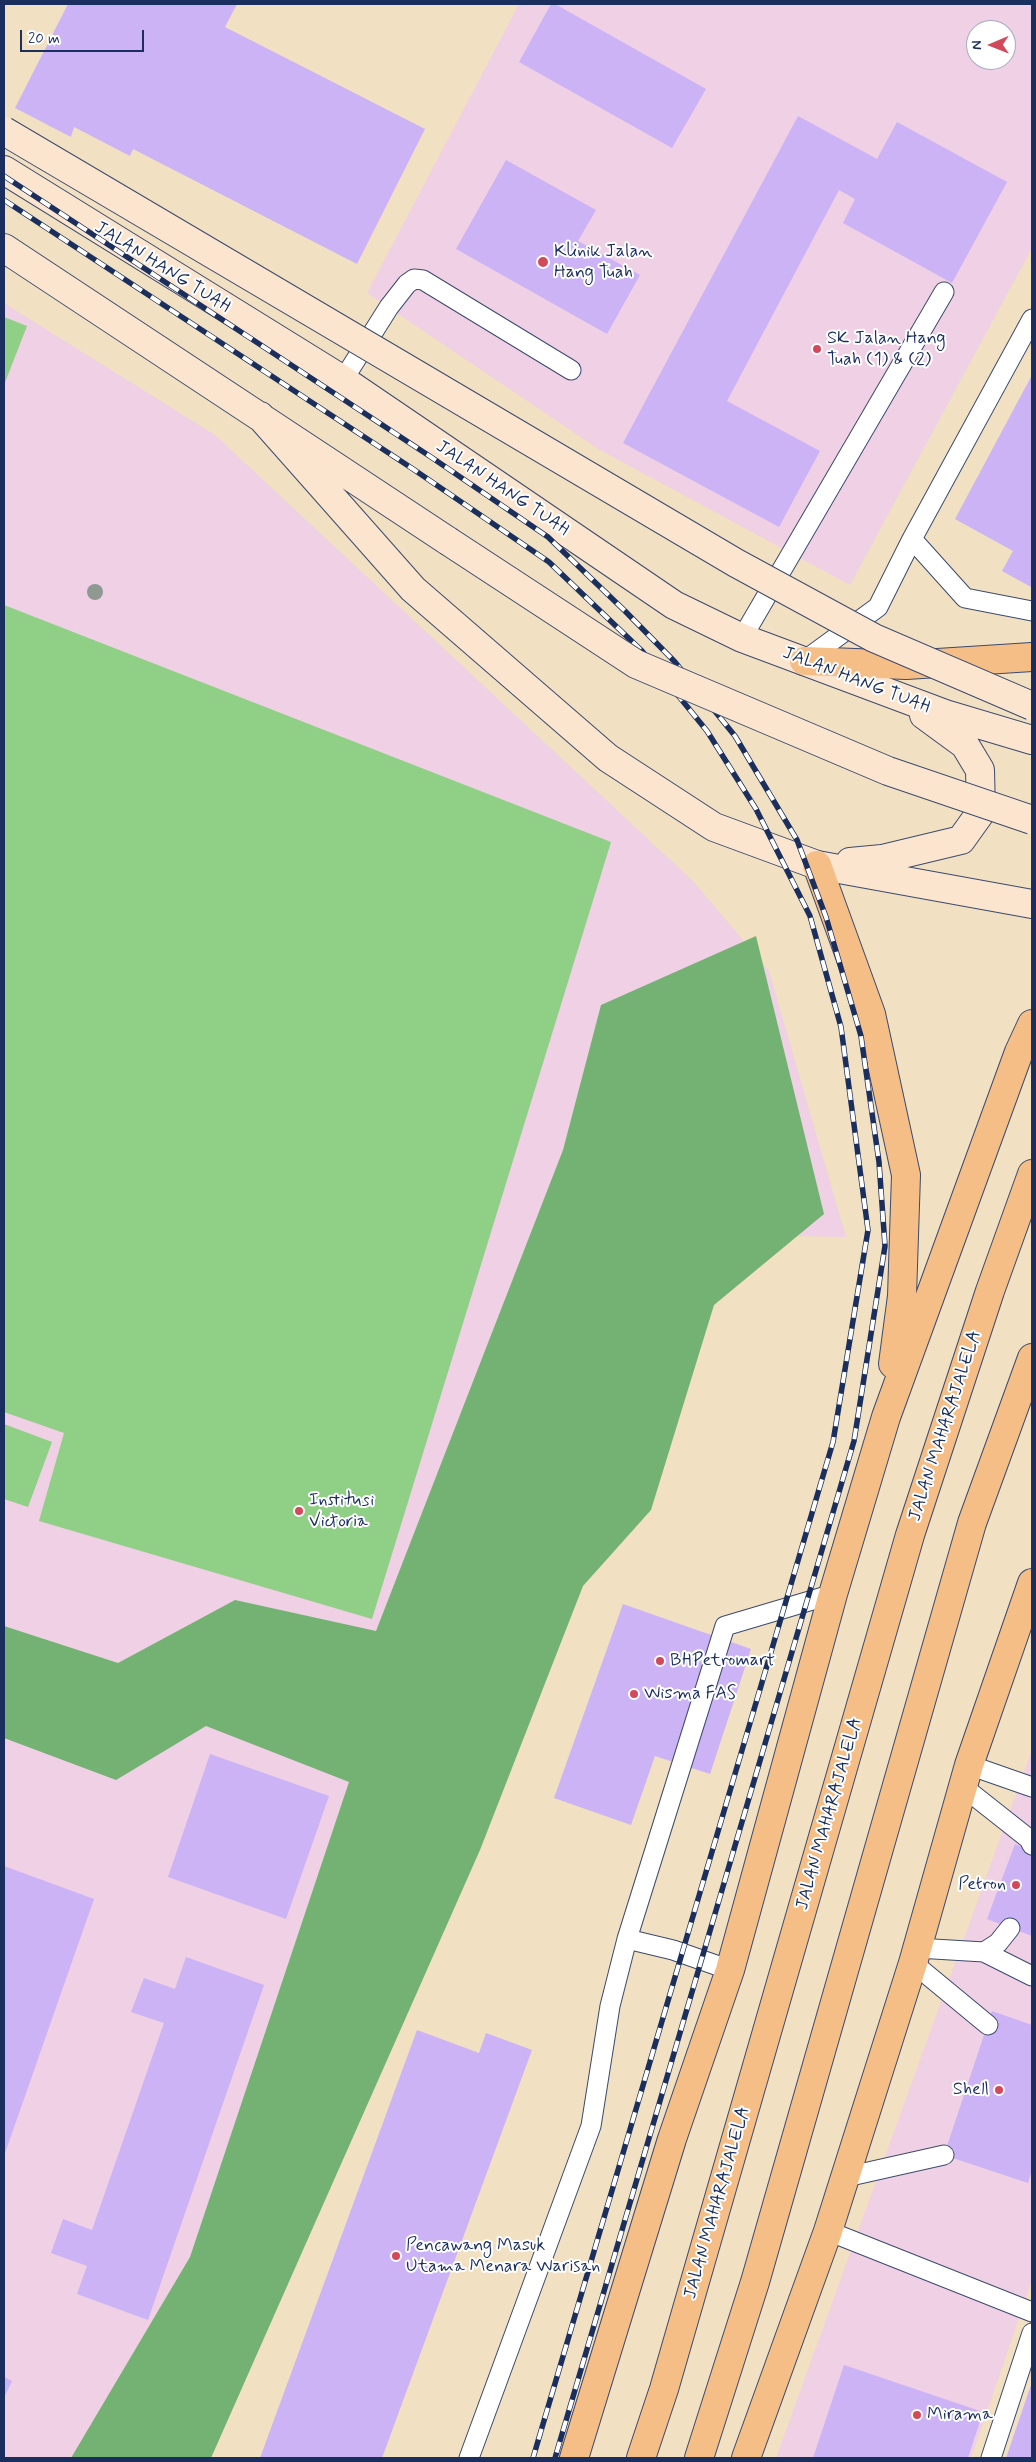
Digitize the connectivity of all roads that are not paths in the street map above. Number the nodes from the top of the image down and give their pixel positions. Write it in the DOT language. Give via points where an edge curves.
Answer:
graph roads {
  1 [pos="4,131"];
  2 [pos="4,170"];
  3 [pos="4,248"];
  4 [pos="944,292"];
  5 [pos="1032,319"];
  6 [pos="571,370"];
  7 [pos="343,380"];
  8 [pos="260,416"];
  9 [pos="912,539"];
  10 [pos="1032,611"];
  11 [pos="742,638"];
  12 [pos="1032,657"];
  13 [pos="804,661"];
  14 [pos="901,698"];
  15 [pos="1032,706"];
  16 [pos="1032,740"];
  17 [pos="1032,820"];
  18 [pos="817,866"];
  19 [pos="1032,904"];
  20 [pos="1032,1024"];
  21 [pos="1026,1047"];
  22 [pos="1032,1174"];
  23 [pos="1032,1358"];
  24 [pos="886,1418"];
  25 [pos="1032,1584"];
  26 [pos="833,1594"];
  27 [pos="965,1776"];
  28 [pos="1032,1787"];
  29 [pos="1031,1842"];
  30 [pos="1010,1928"];
  31 [pos="627,1939"];
  32 [pos="984,1952"];
  33 [pos="915,1955"];
  34 [pos="730,1970"];
  35 [pos="1032,1976"];
  36 [pos="988,2025"];
  37 [pos="944,2154"];
  38 [pos="846,2177"];
  39 [pos="828,2232"];
  40 [pos="1032,2312"];
  41 [pos="1032,2333"];
  42 [pos="469,2458"];
  43 [pos="574,2458"];
  44 [pos="641,2458"];
  45 [pos="699,2458"];
  46 [pos="746,2458"];
  47 [pos="991,2458"];
  1 -- 15 [label="main road, JALAN HANG TUAH, bridge" via="736,563 874,638"];
  2 -- 7 [label="main road, JALAN HANG TUAH"];
  3 -- 8 [label="main road"];
  4 -- 11 [label="lane"];
  5 -- 9 [label="lane"];
  6 -- 7 [label="lane" via="423,280 414,279 389,307"];
  7 -- 11 [label="main road, JALAN HANG TUAH" via="674,605"];
  8 -- 17 [label="main road, bridge" via="636,664 888,771"];
  8 -- 18 [label="main road" via="414,589 608,758 714,827"];
  9 -- 10 [label="lane" via="965,598"];
  9 -- 13 [label="lane" via="878,607"];
  11 -- 13 [label="main road, JALAN HANG TUAH"];
  12 -- 13 [label="highway" via="906,665"];
  13 -- 14 [label="main road, JALAN HANG TUAH"];
  14 -- 16 [label="main road, JALAN HANG TUAH"];
  14 -- 18 [label="main road" via="965,745 980,770 981,812 961,840 882,860"];
  18 -- 19 [label="main road"];
  18 -- 24 [label="highway" via="871,1014 906,1175 902,1296"];
  20 -- 21 [label="highway"];
  21 -- 24 [label="highway"];
  22 -- 44 [label="highway, JALAN MAHARAJALELA" via="990,1290 910,1535 664,2389"];
  23 -- 45 [label="highway" via="972,1523 756,2282"];
  24 -- 26 [label="highway"];
  25 -- 27 [label="highway"];
  26 -- 31 [label="lane" via="725,1626"];
  26 -- 34 [label="highway"];
  27 -- 28 [label="lane"];
  27 -- 29 [label="lane"];
  27 -- 33 [label="highway"];
  30 -- 32 [label="lane" via="998,1943"];
  31 -- 34 [label="lane" via="673,1950"];
  31 -- 42 [label="lane" via="610,2006 591,2126"];
  32 -- 33 [label="lane"];
  32 -- 35 [label="lane"];
  33 -- 36 [label="lane"];
  33 -- 38 [label="highway"];
  34 -- 43 [label="highway" via="672,2139"];
  37 -- 38 [label="lane"];
  38 -- 39 [label="highway"];
  39 -- 40 [label="lane"];
  39 -- 46 [label="highway"];
  41 -- 47 [label="lane"];
}
